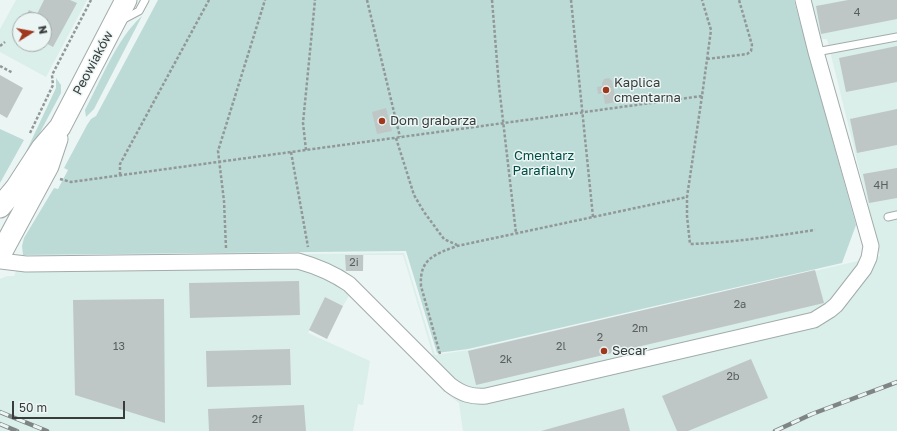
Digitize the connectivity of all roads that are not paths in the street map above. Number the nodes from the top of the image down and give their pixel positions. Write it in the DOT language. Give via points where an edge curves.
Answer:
graph roads {
  1 [pos="126,0"];
  2 [pos="145,0"];
  3 [pos="803,0"];
  4 [pos="114,25"];
  5 [pos="897,37"];
  6 [pos="816,52"];
  7 [pos="60,127"];
  8 [pos="0,207"];
  9 [pos="897,215"];
  10 [pos="888,217"];
  11 [pos="0,255"];
  12 [pos="0,261"];
  1 -- 4 [label="main road, Peowiaków"];
  2 -- 4 [label="lane" via="140,10"];
  3 -- 6 [label="street"];
  4 -- 7 [label="main road, Peowiaków"];
  5 -- 6 [label="lane"];
  6 -- 12 [label="street" via="871,246 864,269 830,310 814,320 486,396 469,396 450,385 348,284 311,264 298,261 26,264"];
  7 -- 8 [label="main road, Peowiaków"];
  7 -- 11 [label="main road, Peowiaków" via="48,166"];
  9 -- 10 [label="lane"];
}
